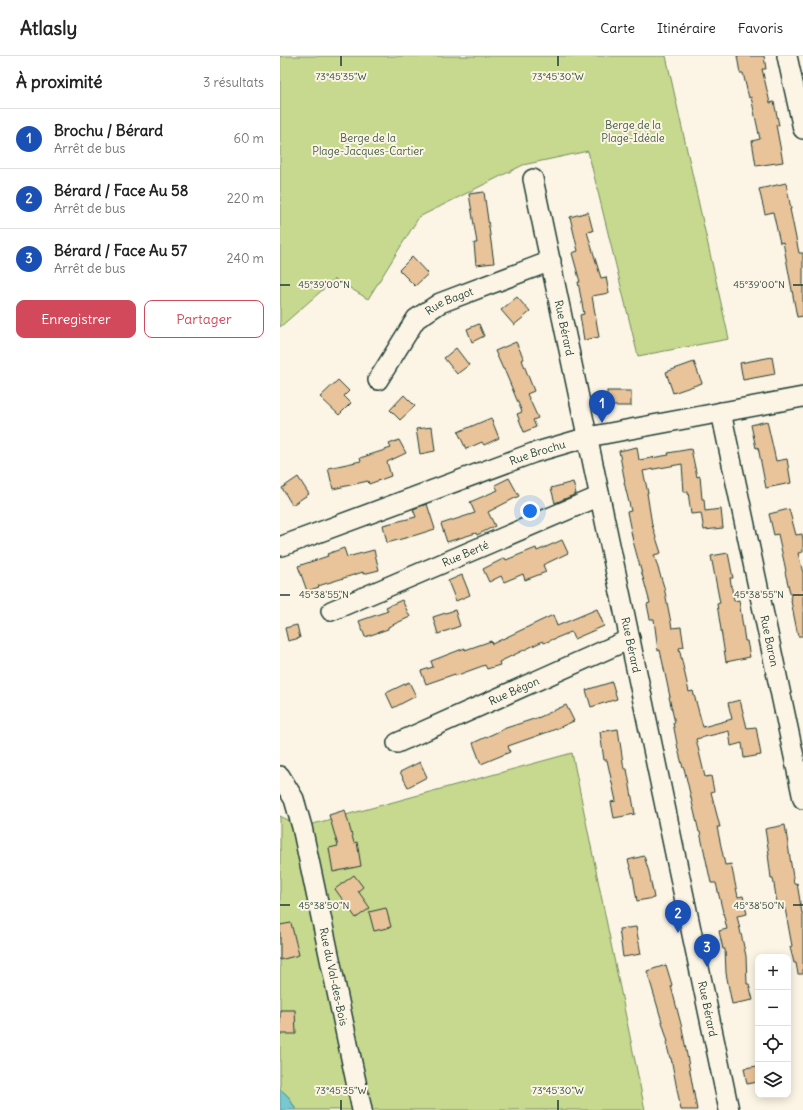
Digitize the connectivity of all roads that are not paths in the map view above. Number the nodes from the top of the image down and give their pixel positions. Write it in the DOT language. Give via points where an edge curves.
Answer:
graph roads {
  1 [pos="787,56"];
  2 [pos="803,129"];
  3 [pos="534,179"];
  4 [pos="551,261"];
  5 [pos="378,380"];
  6 [pos="803,397"];
  7 [pos="721,412"];
  8 [pos="588,437"];
  9 [pos="600,496"];
  10 [pos="282,546"];
  11 [pos="331,611"];
  12 [pos="630,639"];
  13 [pos="397,743"];
  14 [pos="280,776"];
  15 [pos="803,799"];
  16 [pos="362,1110"];
  17 [pos="729,1110"];
  1 -- 2 [label="street"];
  3 -- 4 [label="street, Rue Bérard"];
  4 -- 5 [label="street, Rue Bagot" via="440,303 416,319"];
  4 -- 8 [label="street, Rue Bérard"];
  6 -- 7 [label="street, Rue Brochu"];
  7 -- 8 [label="street, Rue Brochu"];
  7 -- 15 [label="street, Rue Baron"];
  8 -- 9 [label="street, Rue Bérard"];
  8 -- 10 [label="street, Rue Brochu" via="532,453"];
  9 -- 11 [label="street, Rue Berté"];
  9 -- 12 [label="street, Rue Bérard"];
  12 -- 13 [label="street, Rue Bégon"];
  12 -- 17 [label="street, Rue Bérard"];
  14 -- 16 [label="street, Rue du Val-des-Bois" via="294,799 302,827"];
}
